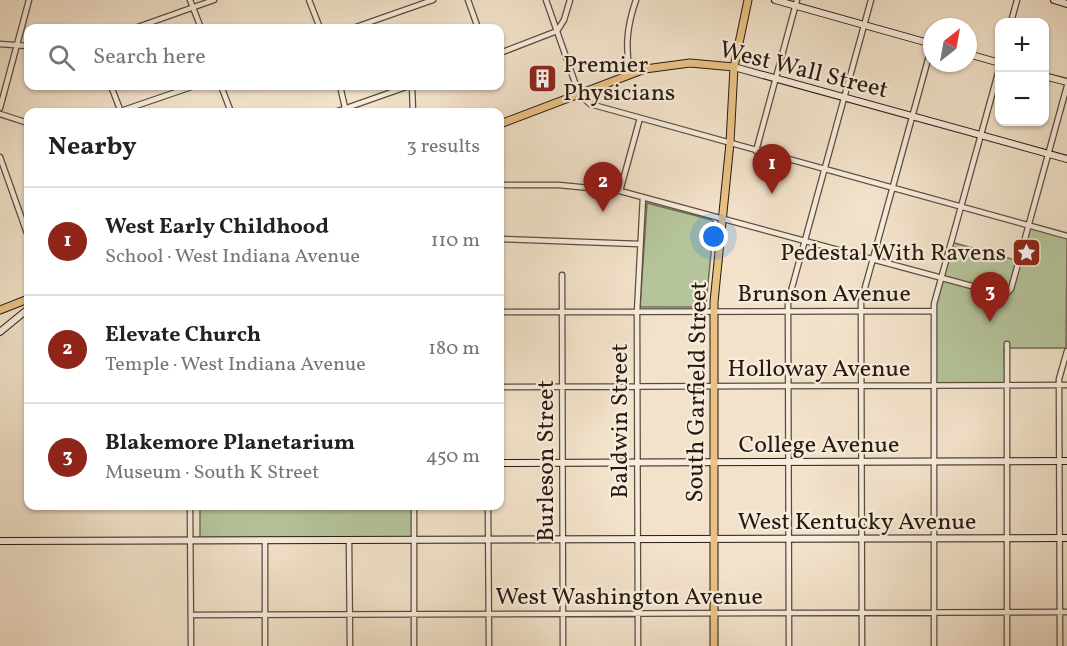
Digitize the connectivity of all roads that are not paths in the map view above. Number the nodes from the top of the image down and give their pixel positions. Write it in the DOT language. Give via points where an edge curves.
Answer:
graph roads {
  1 [pos="29,0"];
  2 [pos="190,0"];
  3 [pos="214,0"];
  4 [pos="309,0"];
  5 [pos="432,0"];
  6 [pos="468,0"];
  7 [pos="546,0"];
  8 [pos="570,0"];
  9 [pos="636,0"];
  10 [pos="748,0"];
  11 [pos="775,0"];
  12 [pos="871,0"];
  13 [pos="1017,0"];
  14 [pos="1054,0"];
  15 [pos="797,3"];
  16 [pos="1067,4"];
  17 [pos="193,8"];
  18 [pos="1012,18"];
  19 [pos="147,24"];
  20 [pos="199,24"];
  21 [pos="318,24"];
  22 [pos="364,24"];
  23 [pos="477,24"];
  24 [pos="864,25"];
  25 [pos="557,32"];
  26 [pos="923,42"];
  27 [pos="0,44"];
  28 [pos="17,44"];
  29 [pos="24,45"];
  30 [pos="504,51"];
  31 [pos="977,57"];
  32 [pos="995,64"];
  33 [pos="734,67"];
  34 [pos="924,72"];
  35 [pos="997,72"];
  36 [pos="630,74"];
  37 [pos="1049,77"];
  38 [pos="776,79"];
  39 [pos="1067,84"];
  40 [pos="112,90"];
  41 [pos="183,90"];
  42 [pos="223,90"];
  43 [pos="341,90"];
  44 [pos="399,90"];
  45 [pos="410,90"];
  46 [pos="579,93"];
  47 [pos="844,98"];
  48 [pos="0,108"];
  49 [pos="119,108"];
  50 [pos="131,108"];
  51 [pos="229,108"];
  52 [pos="346,108"];
  53 [pos="351,108"];
  54 [pos="413,108"];
  55 [pos="0,114"];
  56 [pos="912,116"];
  57 [pos="640,118"];
  58 [pos="24,122"];
  59 [pos="504,122"];
  60 [pos="980,135"];
  61 [pos="730,143"];
  62 [pos="756,151"];
  63 [pos="1048,154"];
  64 [pos="0,157"];
  65 [pos="1067,159"];
  66 [pos="825,170"];
  67 [pos="504,185"];
  68 [pos="893,188"];
  69 [pos="620,191"];
  70 [pos="643,197"];
  71 [pos="960,207"];
  72 [pos="24,219"];
  73 [pos="723,219"];
  74 [pos="1028,226"];
  75 [pos="1067,237"];
  76 [pos="504,239"];
  77 [pos="805,241"];
  78 [pos="639,244"];
  79 [pos="873,260"];
  80 [pos="562,275"];
  81 [pos="941,279"];
  82 [pos="24,301"];
  83 [pos="0,310"];
  84 [pos="788,311"];
  85 [pos="861,311"];
  86 [pos="933,311"];
  87 [pos="24,312"];
  88 [pos="504,312"];
  89 [pos="562,312"];
  90 [pos="637,312"];
  91 [pos="714,312"];
  92 [pos="0,332"];
  93 [pos="1006,344"];
  94 [pos="1067,351"];
  95 [pos="934,385"];
  96 [pos="1007,385"];
  97 [pos="1060,385"];
  98 [pos="1067,385"];
  99 [pos="637,386"];
  100 [pos="713,386"];
  101 [pos="789,386"];
  102 [pos="861,386"];
  103 [pos="504,387"];
  104 [pos="563,387"];
  105 [pos="1063,461"];
  106 [pos="789,462"];
  107 [pos="862,462"];
  108 [pos="934,462"];
  109 [pos="1007,462"];
  110 [pos="504,463"];
  111 [pos="563,463"];
  112 [pos="638,463"];
  113 [pos="713,463"];
  114 [pos="190,510"];
  115 [pos="414,510"];
  116 [pos="488,510"];
  117 [pos="862,538"];
  118 [pos="934,538"];
  119 [pos="1007,538"];
  120 [pos="1063,538"];
  121 [pos="638,539"];
  122 [pos="713,539"];
  123 [pos="789,539"];
  124 [pos="190,540"];
  125 [pos="265,540"];
  126 [pos="349,540"];
  127 [pos="414,540"];
  128 [pos="489,540"];
  129 [pos="563,540"];
  130 [pos="0,541"];
  131 [pos="934,612"];
  132 [pos="1007,612"];
  133 [pos="1060,612"];
  134 [pos="1067,612"];
  135 [pos="789,613"];
  136 [pos="862,613"];
  137 [pos="414,614"];
  138 [pos="489,614"];
  139 [pos="563,614"];
  140 [pos="638,614"];
  141 [pos="714,614"];
  142 [pos="191,615"];
  143 [pos="265,615"];
  144 [pos="349,615"];
  145 [pos="191,646"];
  146 [pos="265,646"];
  147 [pos="350,646"];
  148 [pos="414,646"];
  149 [pos="489,646"];
  150 [pos="563,646"];
  151 [pos="638,646"];
  152 [pos="714,646"];
  153 [pos="789,646"];
  154 [pos="862,646"];
  155 [pos="934,646"];
  156 [pos="1007,646"];
  157 [pos="1060,646"];
  1 -- 28 [label="street"];
  2 -- 17 [label="street"];
  3 -- 17 [label="street"];
  4 -- 21 [label="street"];
  5 -- 22 [label="street"];
  6 -- 23 [label="street"];
  7 -- 25 [label="street"];
  8 -- 25 [label="street"];
  9 -- 36 [label="street" via="626,44"];
  10 -- 33 [label="main road, South Garfield Street"];
  11 -- 15 [label="street"];
  12 -- 24 [label="street"];
  13 -- 18 [label="street"];
  14 -- 16 [label="street"];
  15 -- 24 [label="street"];
  15 -- 38 [label="street"];
  17 -- 19 [label="street"];
  17 -- 20 [label="street"];
  24 -- 26 [label="street"];
  24 -- 47 [label="street"];
  25 -- 30 [label="street"];
  25 -- 46 [label="street"];
  27 -- 28 [label="street"];
  28 -- 29 [label="street"];
  28 -- 48 [label="street"];
  31 -- 32 [label="street"];
  33 -- 36 [label="main road, West Wall Street" via="665,64"];
  33 -- 38 [label="street, West Wall Street"];
  33 -- 61 [label="main road, South Garfield Street"];
  34 -- 56 [label="street"];
  35 -- 60 [label="street"];
  36 -- 46 [label="main road, West Wall Street"];
  37 -- 39 [label="street"];
  38 -- 47 [label="street, West Wall Street"];
  38 -- 62 [label="street"];
  39 -- 63 [label="street"];
  40 -- 49 [label="street"];
  41 -- 50 [label="street"];
  42 -- 51 [label="street"];
  43 -- 52 [label="street"];
  44 -- 53 [label="street"];
  45 -- 54 [label="street"];
  46 -- 57 [label="street" via="590,104"];
  46 -- 59 [label="main road, West Wall Street"];
  47 -- 56 [label="street, West Wall Street"];
  47 -- 66 [label="street"];
  55 -- 58 [label="street"];
  56 -- 60 [label="street, West Wall Street"];
  56 -- 68 [label="street"];
  57 -- 61 [label="street"];
  57 -- 69 [label="street"];
  60 -- 63 [label="street, West Wall Street"];
  60 -- 71 [label="street"];
  61 -- 62 [label="street"];
  61 -- 73 [label="main road, South Garfield Street"];
  62 -- 66 [label="street"];
  63 -- 65 [label="street, West Wall Street"];
  63 -- 74 [label="street"];
  64 -- 72 [label="street"];
  66 -- 68 [label="street"];
  66 -- 77 [label="street"];
  67 -- 69 [label="street"];
  68 -- 71 [label="street"];
  68 -- 79 [label="street"];
  69 -- 70 [label="street"];
  70 -- 73 [label="street"];
  70 -- 78 [label="street, Baldwin Street"];
  71 -- 74 [label="street"];
  71 -- 81 [label="street"];
  73 -- 77 [label="street"];
  73 -- 91 [label="main road, South Garfield Street"];
  74 -- 75 [label="street"];
  74 -- 81 [label="street" via="1011,290 1006,295"];
  76 -- 78 [label="street"];
  77 -- 79 [label="street"];
  77 -- 84 [label="street"];
  78 -- 90 [label="street, Baldwin Street"];
  79 -- 81 [label="street"];
  79 -- 85 [label="street"];
  80 -- 89 [label="street, Burleson Street"];
  81 -- 86 [label="street"];
  82 -- 83 [label="main road"];
  84 -- 85 [label="street, Brunson Avenue"];
  84 -- 91 [label="street, Brunson Avenue"];
  84 -- 101 [label="street"];
  85 -- 86 [label="street, Brunson Avenue"];
  85 -- 102 [label="street"];
  86 -- 95 [label="street"];
  87 -- 92 [label="street"];
  88 -- 89 [label="street, Brunson Avenue"];
  89 -- 90 [label="street, Brunson Avenue"];
  89 -- 104 [label="street, Burleson Street"];
  90 -- 91 [label="street, Brunson Avenue"];
  90 -- 99 [label="street, Baldwin Street"];
  91 -- 100 [label="main road, South Garfield Street"];
  93 -- 96 [label="street"];
  94 -- 97 [label="street"];
  95 -- 96 [label="street, Holloway Avenue"];
  95 -- 102 [label="street, Holloway Avenue"];
  95 -- 108 [label="street"];
  96 -- 97 [label="street, Holloway Avenue"];
  96 -- 109 [label="street"];
  97 -- 98 [label="street, Holloway Avenue"];
  97 -- 105 [label="street"];
  99 -- 100 [label="street, Holloway Avenue"];
  99 -- 104 [label="street, Holloway Avenue"];
  99 -- 112 [label="street, Baldwin Street"];
  100 -- 101 [label="street, Holloway Avenue"];
  100 -- 113 [label="main road, South Garfield Street"];
  101 -- 102 [label="street, Holloway Avenue"];
  101 -- 106 [label="street"];
  102 -- 107 [label="street"];
  103 -- 104 [label="street, Holloway Avenue"];
  104 -- 111 [label="street, Burleson Street"];
  105 -- 109 [label="street, College Avenue"];
  105 -- 120 [label="street"];
  106 -- 107 [label="street, College Avenue"];
  106 -- 113 [label="street, College Avenue"];
  106 -- 123 [label="street"];
  107 -- 108 [label="street, College Avenue"];
  107 -- 117 [label="street"];
  108 -- 109 [label="street, College Avenue"];
  108 -- 118 [label="street"];
  109 -- 119 [label="street"];
  110 -- 111 [label="street, College Avenue"];
  111 -- 112 [label="street, College Avenue"];
  111 -- 129 [label="street, Burleson Street"];
  112 -- 113 [label="street, College Avenue"];
  112 -- 121 [label="street, Baldwin Street"];
  113 -- 122 [label="main road, South Garfield Street"];
  114 -- 124 [label="street"];
  115 -- 127 [label="street"];
  116 -- 128 [label="street"];
  117 -- 118 [label="street, West Kentucky Avenue"];
  117 -- 123 [label="street, West Kentucky Avenue"];
  117 -- 136 [label="street"];
  118 -- 119 [label="street, West Kentucky Avenue"];
  118 -- 131 [label="street"];
  119 -- 120 [label="street, West Kentucky Avenue"];
  119 -- 132 [label="street"];
  120 -- 133 [label="street"];
  121 -- 122 [label="street, West Kentucky Avenue"];
  121 -- 129 [label="street, West Kentucky Avenue"];
  121 -- 140 [label="street, Baldwin Street"];
  122 -- 123 [label="street, West Kentucky Avenue"];
  122 -- 141 [label="main road, South Garfield Street"];
  123 -- 135 [label="street"];
  124 -- 125 [label="street, West Kentucky Avenue"];
  124 -- 130 [label="street, West Kentucky Avenue"];
  124 -- 142 [label="street"];
  125 -- 126 [label="street, West Kentucky Avenue"];
  125 -- 143 [label="street"];
  126 -- 127 [label="street, West Kentucky Avenue"];
  126 -- 144 [label="street"];
  127 -- 128 [label="street, West Kentucky Avenue"];
  127 -- 137 [label="street"];
  128 -- 129 [label="street, West Kentucky Avenue"];
  128 -- 138 [label="street"];
  129 -- 139 [label="street, Burleson Street"];
  131 -- 132 [label="street, West Washington Avenue"];
  131 -- 136 [label="street, West Washington Avenue"];
  131 -- 155 [label="street"];
  132 -- 133 [label="street, West Washington Avenue"];
  132 -- 156 [label="street"];
  133 -- 134 [label="street, West Washington Avenue"];
  133 -- 157 [label="street"];
  135 -- 136 [label="street, West Washington Avenue"];
  135 -- 141 [label="street, West Washington Avenue"];
  135 -- 153 [label="street"];
  136 -- 154 [label="street"];
  137 -- 138 [label="street, West Washington Avenue"];
  137 -- 144 [label="street, West Washington Avenue"];
  137 -- 148 [label="street"];
  138 -- 139 [label="street, West Washington Avenue"];
  138 -- 149 [label="street"];
  139 -- 140 [label="street, West Washington Avenue"];
  139 -- 150 [label="street, Burleson Street"];
  140 -- 141 [label="street, West Washington Avenue"];
  140 -- 151 [label="street, Baldwin Street"];
  141 -- 152 [label="main road, South Garfield Street"];
  142 -- 143 [label="street, West Washington Avenue"];
  142 -- 145 [label="street"];
  143 -- 144 [label="street, West Washington Avenue"];
  143 -- 146 [label="street"];
  144 -- 147 [label="street"];
}
